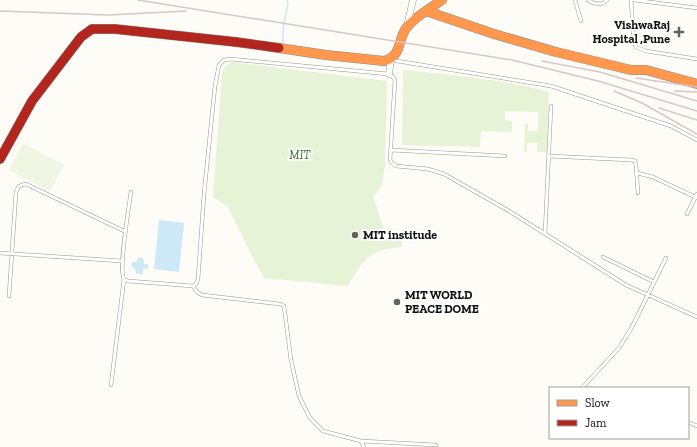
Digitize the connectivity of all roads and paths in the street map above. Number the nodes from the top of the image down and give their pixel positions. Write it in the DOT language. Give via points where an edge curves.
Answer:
graph roads {
  1 [pos="413,0"];
  2 [pos="442,0"];
  3 [pos="575,0"];
  4 [pos="588,0"];
  5 [pos="607,0"];
  6 [pos="633,0"];
  7 [pos="697,8"];
  8 [pos="426,11"];
  9 [pos="581,21"];
  10 [pos="406,27"];
  11 [pos="697,59"];
  12 [pos="391,60"];
  13 [pos="389,74"];
  14 [pos="697,84"];
  15 [pos="551,106"];
  16 [pos="697,140"];
  17 [pos="390,150"];
  18 [pos="504,156"];
  19 [pos="549,156"];
  20 [pos="0,159"];
  21 [pos="637,173"];
  22 [pos="131,192"];
  23 [pos="638,193"];
  24 [pos="696,196"];
  25 [pos="687,214"];
  26 [pos="126,232"];
  27 [pos="545,234"];
  28 [pos="0,253"];
  29 [pos="13,254"];
  30 [pos="603,257"];
  31 [pos="666,258"];
  32 [pos="122,260"];
  33 [pos="124,279"];
  34 [pos="654,282"];
  35 [pos="193,286"];
  36 [pos="648,295"];
  37 [pos="9,296"];
  38 [pos="697,317"];
  39 [pos="111,385"];
  40 [pos="583,387"];
  41 [pos="361,441"];
  42 [pos="436,445"];
  43 [pos="364,447"];
  1 -- 10 [label="street"];
  2 -- 8 [label="street"];
  3 -- 9 [label="lane"];
  4 -- 5 [label="lane" via="602,4"];
  6 -- 7 [label="lane"];
  6 -- 11 [label="lane" via="636,47"];
  8 -- 10 [label="street"];
  8 -- 14 [label="street" via="556,52 631,70 646,70"];
  10 -- 12 [label="street"];
  12 -- 13 [label="street"];
  12 -- 16 [label="lane" via="550,86 671,126"];
  12 -- 20 [label="street" via="370,60 115,29 92,29 81,37 32,101"];
  13 -- 17 [label="lane" via="395,80"];
  13 -- 35 [label="lane" via="230,59 219,65 212,109 198,279"];
  15 -- 19 [label="lane"];
  17 -- 18 [label="lane"];
  17 -- 27 [label="lane" via="390,160 396,166 428,169 444,174"];
  19 -- 21 [label="lane" via="631,160 635,161"];
  19 -- 27 [label="lane"];
  21 -- 23 [label="lane"];
  21 -- 24 [label="lane" via="654,177"];
  22 -- 26 [label="lane"];
  24 -- 25 [label="lane"];
  26 -- 29 [label="lane" via="22,184 16,192"];
  26 -- 32 [label="lane"];
  27 -- 36 [label="lane" via="626,285"];
  28 -- 29 [label="lane"];
  29 -- 32 [label="lane"];
  29 -- 37 [label="lane"];
  30 -- 34 [label="lane"];
  31 -- 34 [label="lane"];
  32 -- 33 [label="lane" via="121,275"];
  33 -- 35 [label="lane"];
  33 -- 39 [label="lane"];
  34 -- 36 [label="lane"];
  35 -- 41 [label="lane" via="202,295 284,306 299,396 310,418 323,431"];
  36 -- 38 [label="lane"];
  36 -- 40 [label="lane" via="619,348"];
  41 -- 42 [label="lane"];
  41 -- 43 [label="lane"];
}
